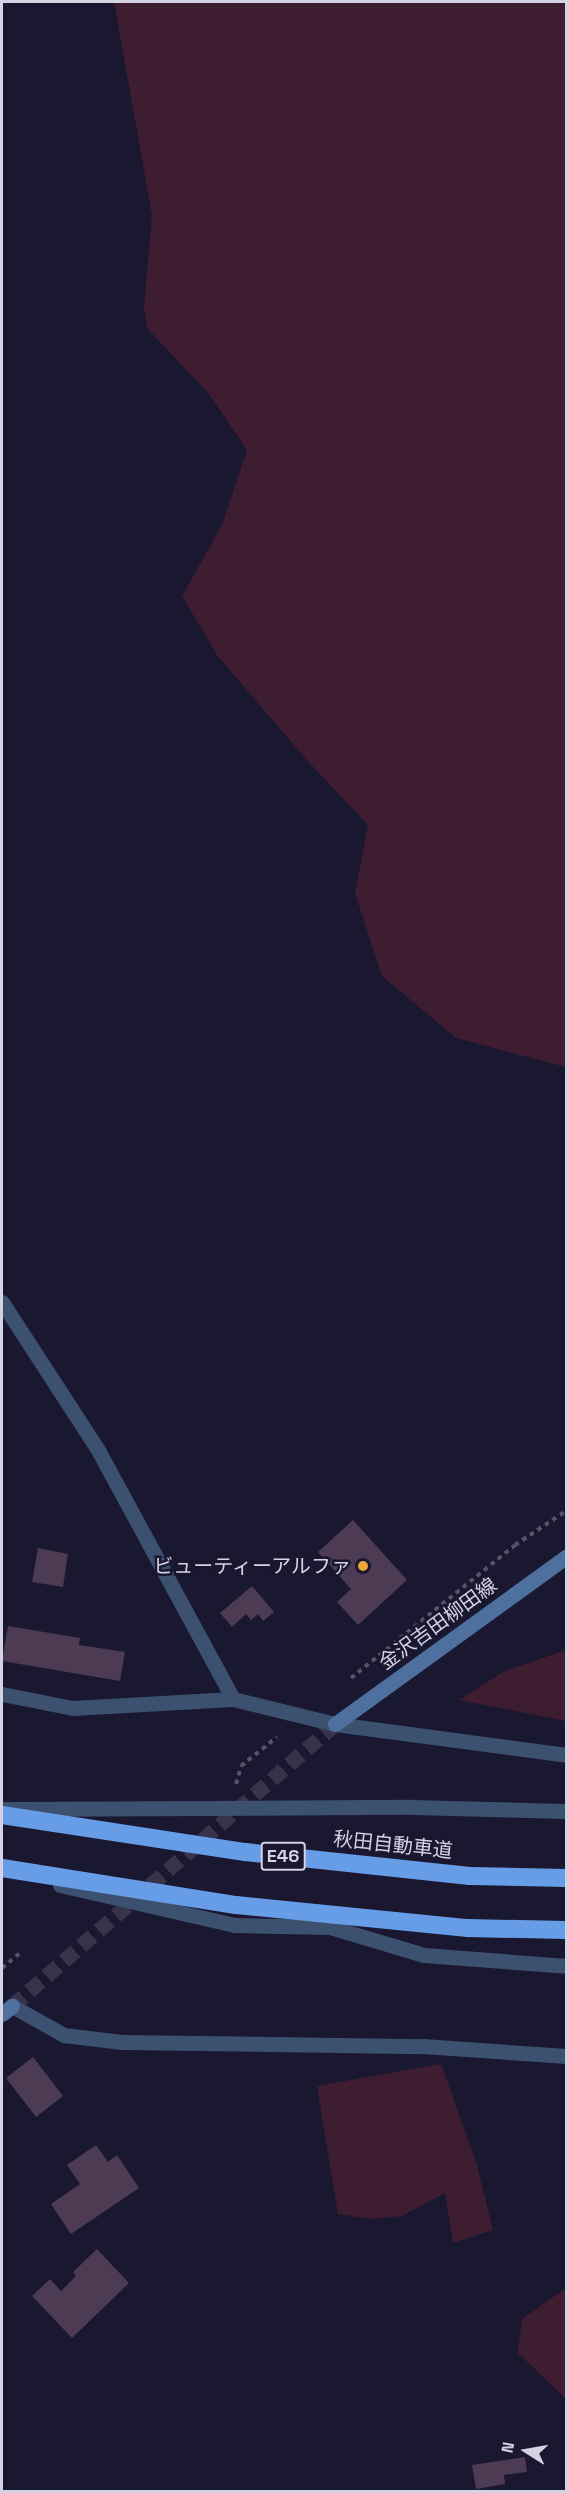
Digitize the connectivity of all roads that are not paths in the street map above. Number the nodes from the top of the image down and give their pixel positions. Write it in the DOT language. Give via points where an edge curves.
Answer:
graph roads {
  1 [pos="2,1302"];
  2 [pos="567,1557"];
  3 [pos="2,1694"];
  4 [pos="233,1699"];
  5 [pos="334,1724"];
  6 [pos="567,1755"];
  7 [pos="2,1809"];
  8 [pos="567,1810"];
  9 [pos="2,1815"];
  10 [pos="2,1870"];
  11 [pos="567,1878"];
  12 [pos="567,1930"];
  13 [pos="567,1966"];
  14 [pos="7,2010"];
  15 [pos="567,2056"];
  1 -- 4 [label="street" via="98,1449"];
  2 -- 5 [label="main road, 金沢吉田柳田線"];
  3 -- 4 [label="street" via="73,1708"];
  4 -- 5 [label="street"];
  5 -- 6 [label="street"];
  7 -- 8 [label="street"];
  9 -- 11 [label="highway, 秋田自動車道 / E46" via="245,1852 470,1876"];
  10 -- 12 [label="highway" via="236,1905 468,1928"];
  10 -- 13 [label="street" via="234,1925 330,1927 424,1955"];
  14 -- 15 [label="street" via="64,2035 122,2042 423,2046"];
}
